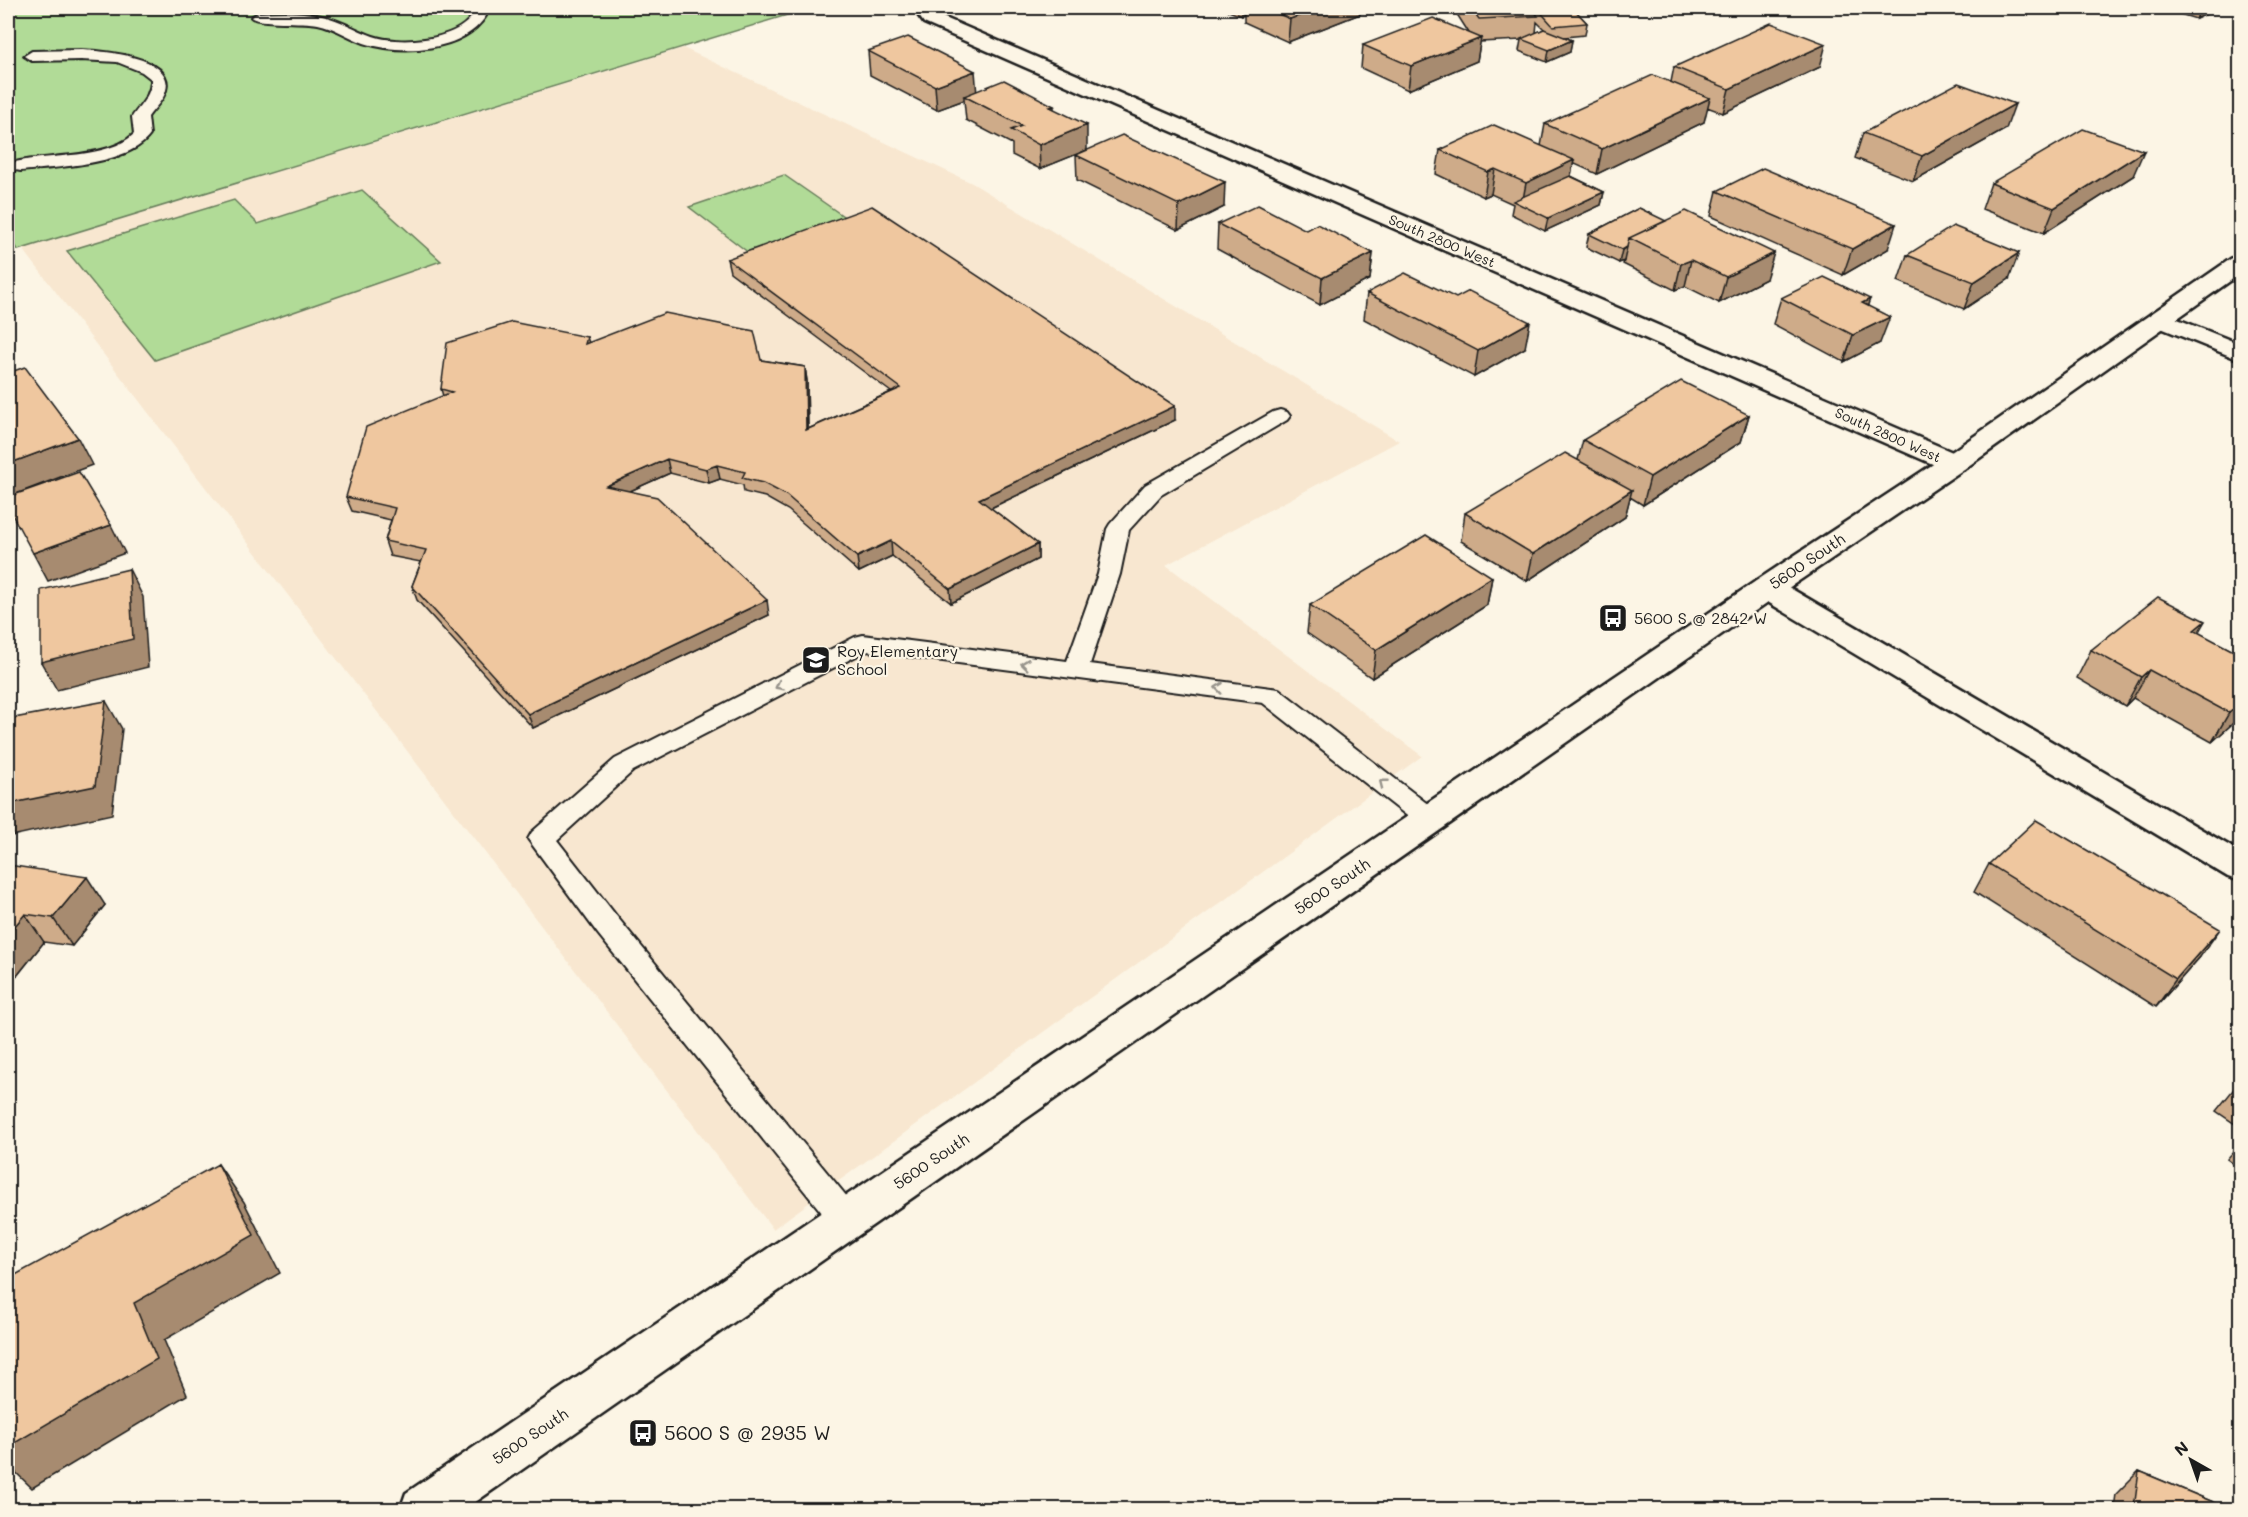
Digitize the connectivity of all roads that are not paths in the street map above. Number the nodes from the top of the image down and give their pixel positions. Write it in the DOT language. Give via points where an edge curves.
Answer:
graph roads {
  1 [pos="469,8"];
  2 [pos="926,13"];
  3 [pos="258,17"];
  4 [pos="32,56"];
  5 [pos="21,166"];
  6 [pos="2241,263"];
  7 [pos="2160,318"];
  8 [pos="2241,353"];
  9 [pos="1280,416"];
  10 [pos="1954,463"];
  11 [pos="1767,588"];
  12 [pos="1076,670"];
  13 [pos="1429,819"];
  14 [pos="2241,868"];
  15 [pos="846,1219"];
  16 [pos="423,1509"];
  1 -- 3 [label="lane" via="479,16 471,29 441,40 404,45 373,40 340,25 310,18"];
  2 -- 10 [label="main road, South 2800 West"];
  4 -- 5 [label="lane" via="106,57 138,62 159,78 160,90 140,117 141,137 129,146 82,158"];
  6 -- 7 [label="main road, 5600 South"];
  7 -- 8 [label="main road"];
  7 -- 10 [label="main road, 5600 South"];
  9 -- 12 [label="lane" via="1152,490 1118,529 1109,574"];
  10 -- 11 [label="main road, 5600 South"];
  11 -- 13 [label="main road, 5600 South"];
  11 -- 14 [label="main road"];
  13 -- 12 [label="lane, one-way" via="1270,695"];
  12 -- 15 [label="lane, one-way" via="863,643 624,765 540,839"];
  13 -- 15 [label="main road, 5600 South"];
  15 -- 16 [label="main road, 5600 South"];
}
